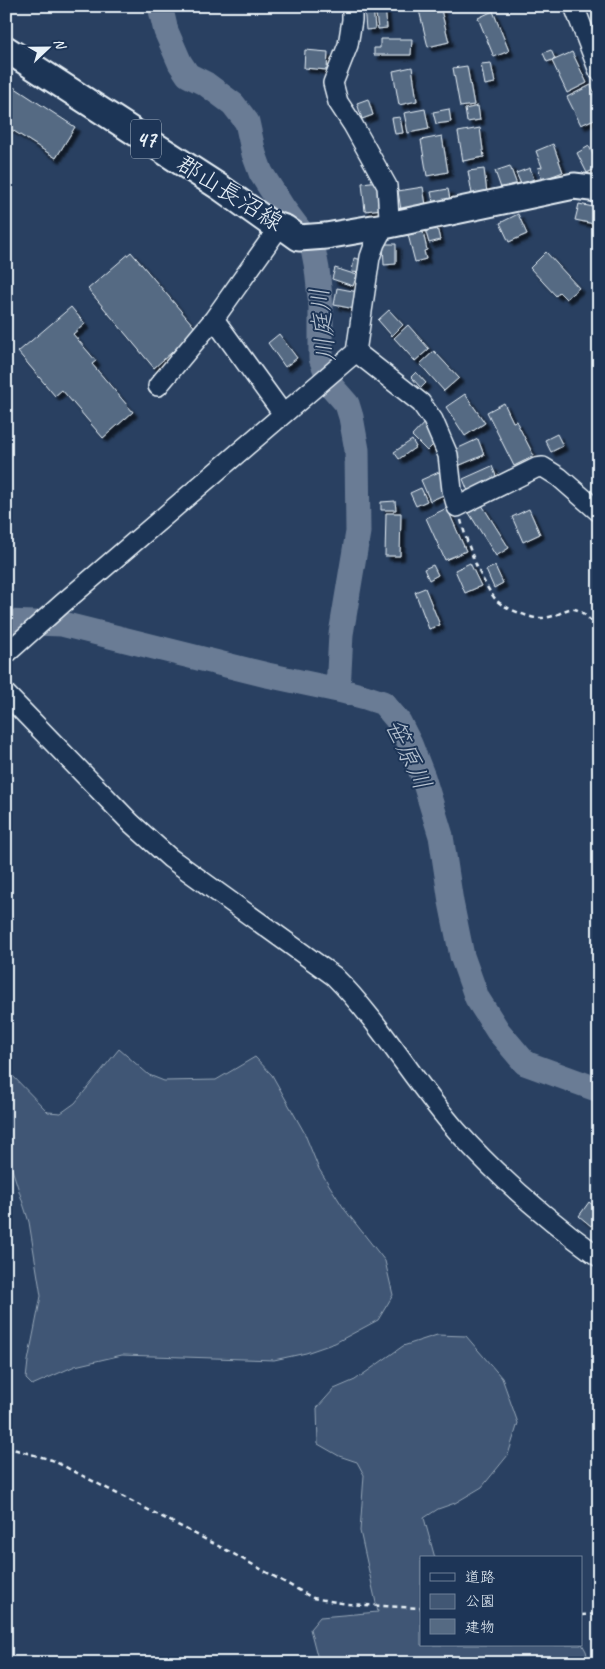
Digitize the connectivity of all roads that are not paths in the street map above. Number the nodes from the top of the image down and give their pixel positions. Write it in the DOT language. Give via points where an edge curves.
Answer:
graph roads {
  1 [pos="352,6"];
  2 [pos="574,6"];
  3 [pos="6,50"];
  4 [pos="599,71"];
  5 [pos="599,189"];
  6 [pos="384,226"];
  7 [pos="283,227"];
  8 [pos="214,319"];
  9 [pos="351,357"];
  10 [pos="158,386"];
  11 [pos="284,414"];
  12 [pos="599,512"];
  13 [pos="7,653"];
  14 [pos="6,694"];
  15 [pos="599,1257"];
  1 -- 6 [label="street" via="348,45 333,83 338,102 387,186 389,217"];
  2 -- 4 [label="street"];
  3 -- 7 [label="main road, 郡山長沼線 / 47" via="270,223"];
  5 -- 6 [label="main road, 郡山長沼線 / 47" via="574,186"];
  6 -- 7 [label="main road, 郡山長沼線 / 47" via="299,238"];
  6 -- 9 [label="street" via="370,257"];
  7 -- 8 [label="street"];
  8 -- 10 [label="street"];
  8 -- 11 [label="street"];
  9 -- 11 [label="street"];
  9 -- 12 [label="street" via="421,403 433,420 448,455 457,507 543,467 559,476"];
  11 -- 13 [label="street"];
  14 -- 15 [label="street" via="130,824 170,858 334,976 356,998 456,1130 486,1162 556,1226"];
}
